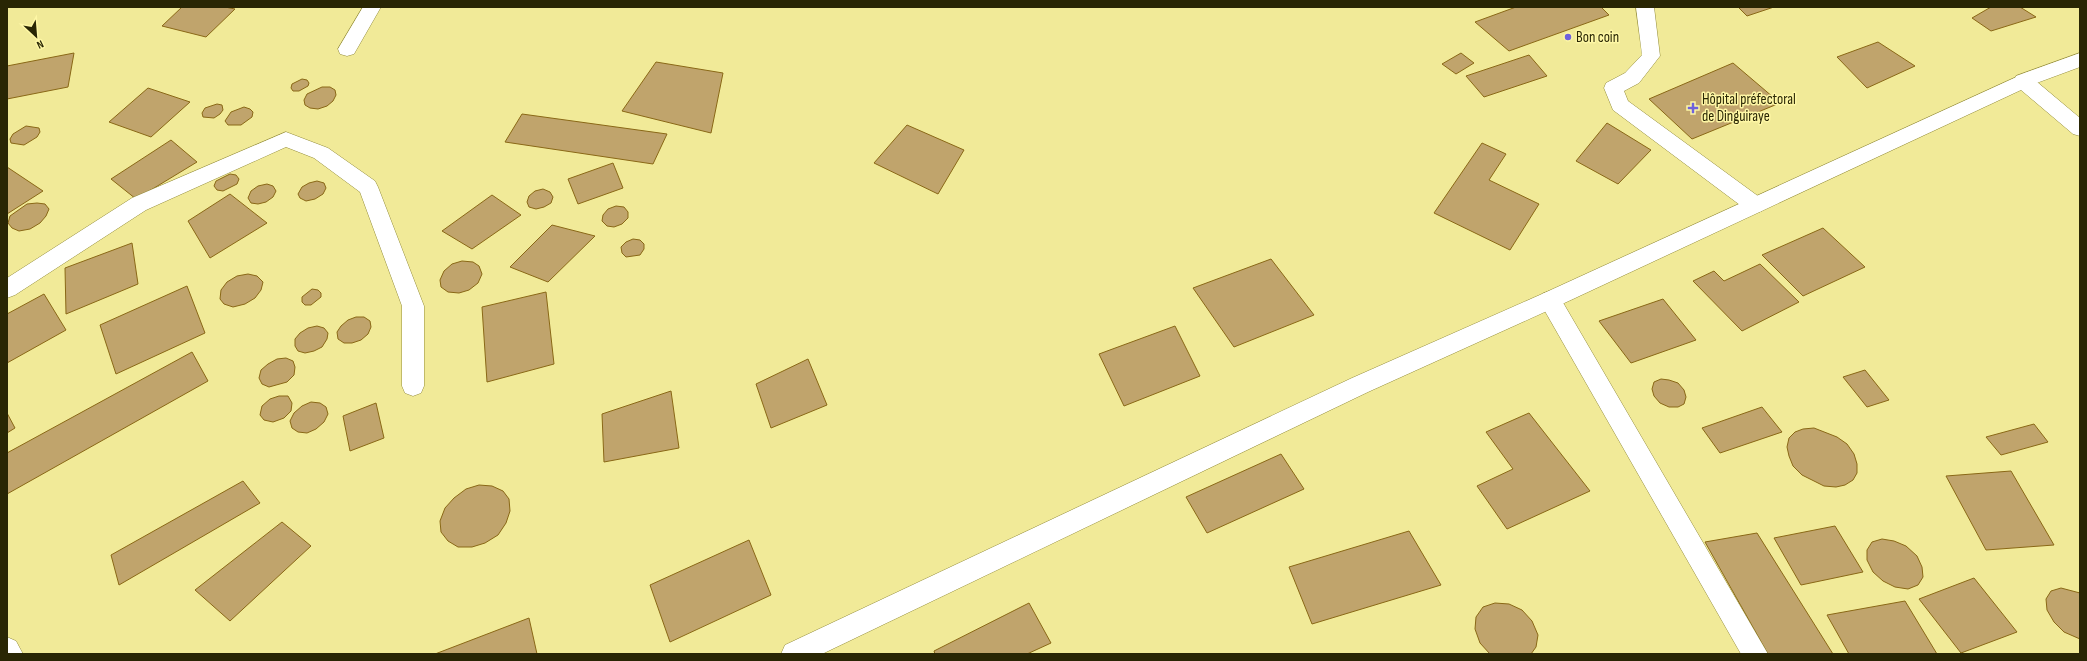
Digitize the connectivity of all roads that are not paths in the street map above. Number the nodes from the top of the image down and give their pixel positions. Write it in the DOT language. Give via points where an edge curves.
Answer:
graph roads {
  1 [pos="372,7"];
  2 [pos="1645,7"];
  3 [pos="348,49"];
  4 [pos="2080,60"];
  5 [pos="2023,81"];
  6 [pos="2080,129"];
  7 [pos="1754,205"];
  8 [pos="7,289"];
  9 [pos="1550,300"];
  10 [pos="413,386"];
  11 [pos="7,650"];
  12 [pos="10,654"];
  13 [pos="794,654"];
  14 [pos="1755,654"];
  1 -- 3 [label="street"];
  2 -- 7 [label="street" via="1651,56 1632,78 1613,88 1620,105"];
  4 -- 5 [label="street"];
  5 -- 6 [label="street"];
  5 -- 7 [label="street"];
  7 -- 9 [label="street"];
  8 -- 10 [label="street" via="139,204 286,138 321,153 368,187 413,306"];
  9 -- 13 [label="street" via="1360,385"];
  9 -- 14 [label="street"];
  11 -- 12 [label="street"];
}
